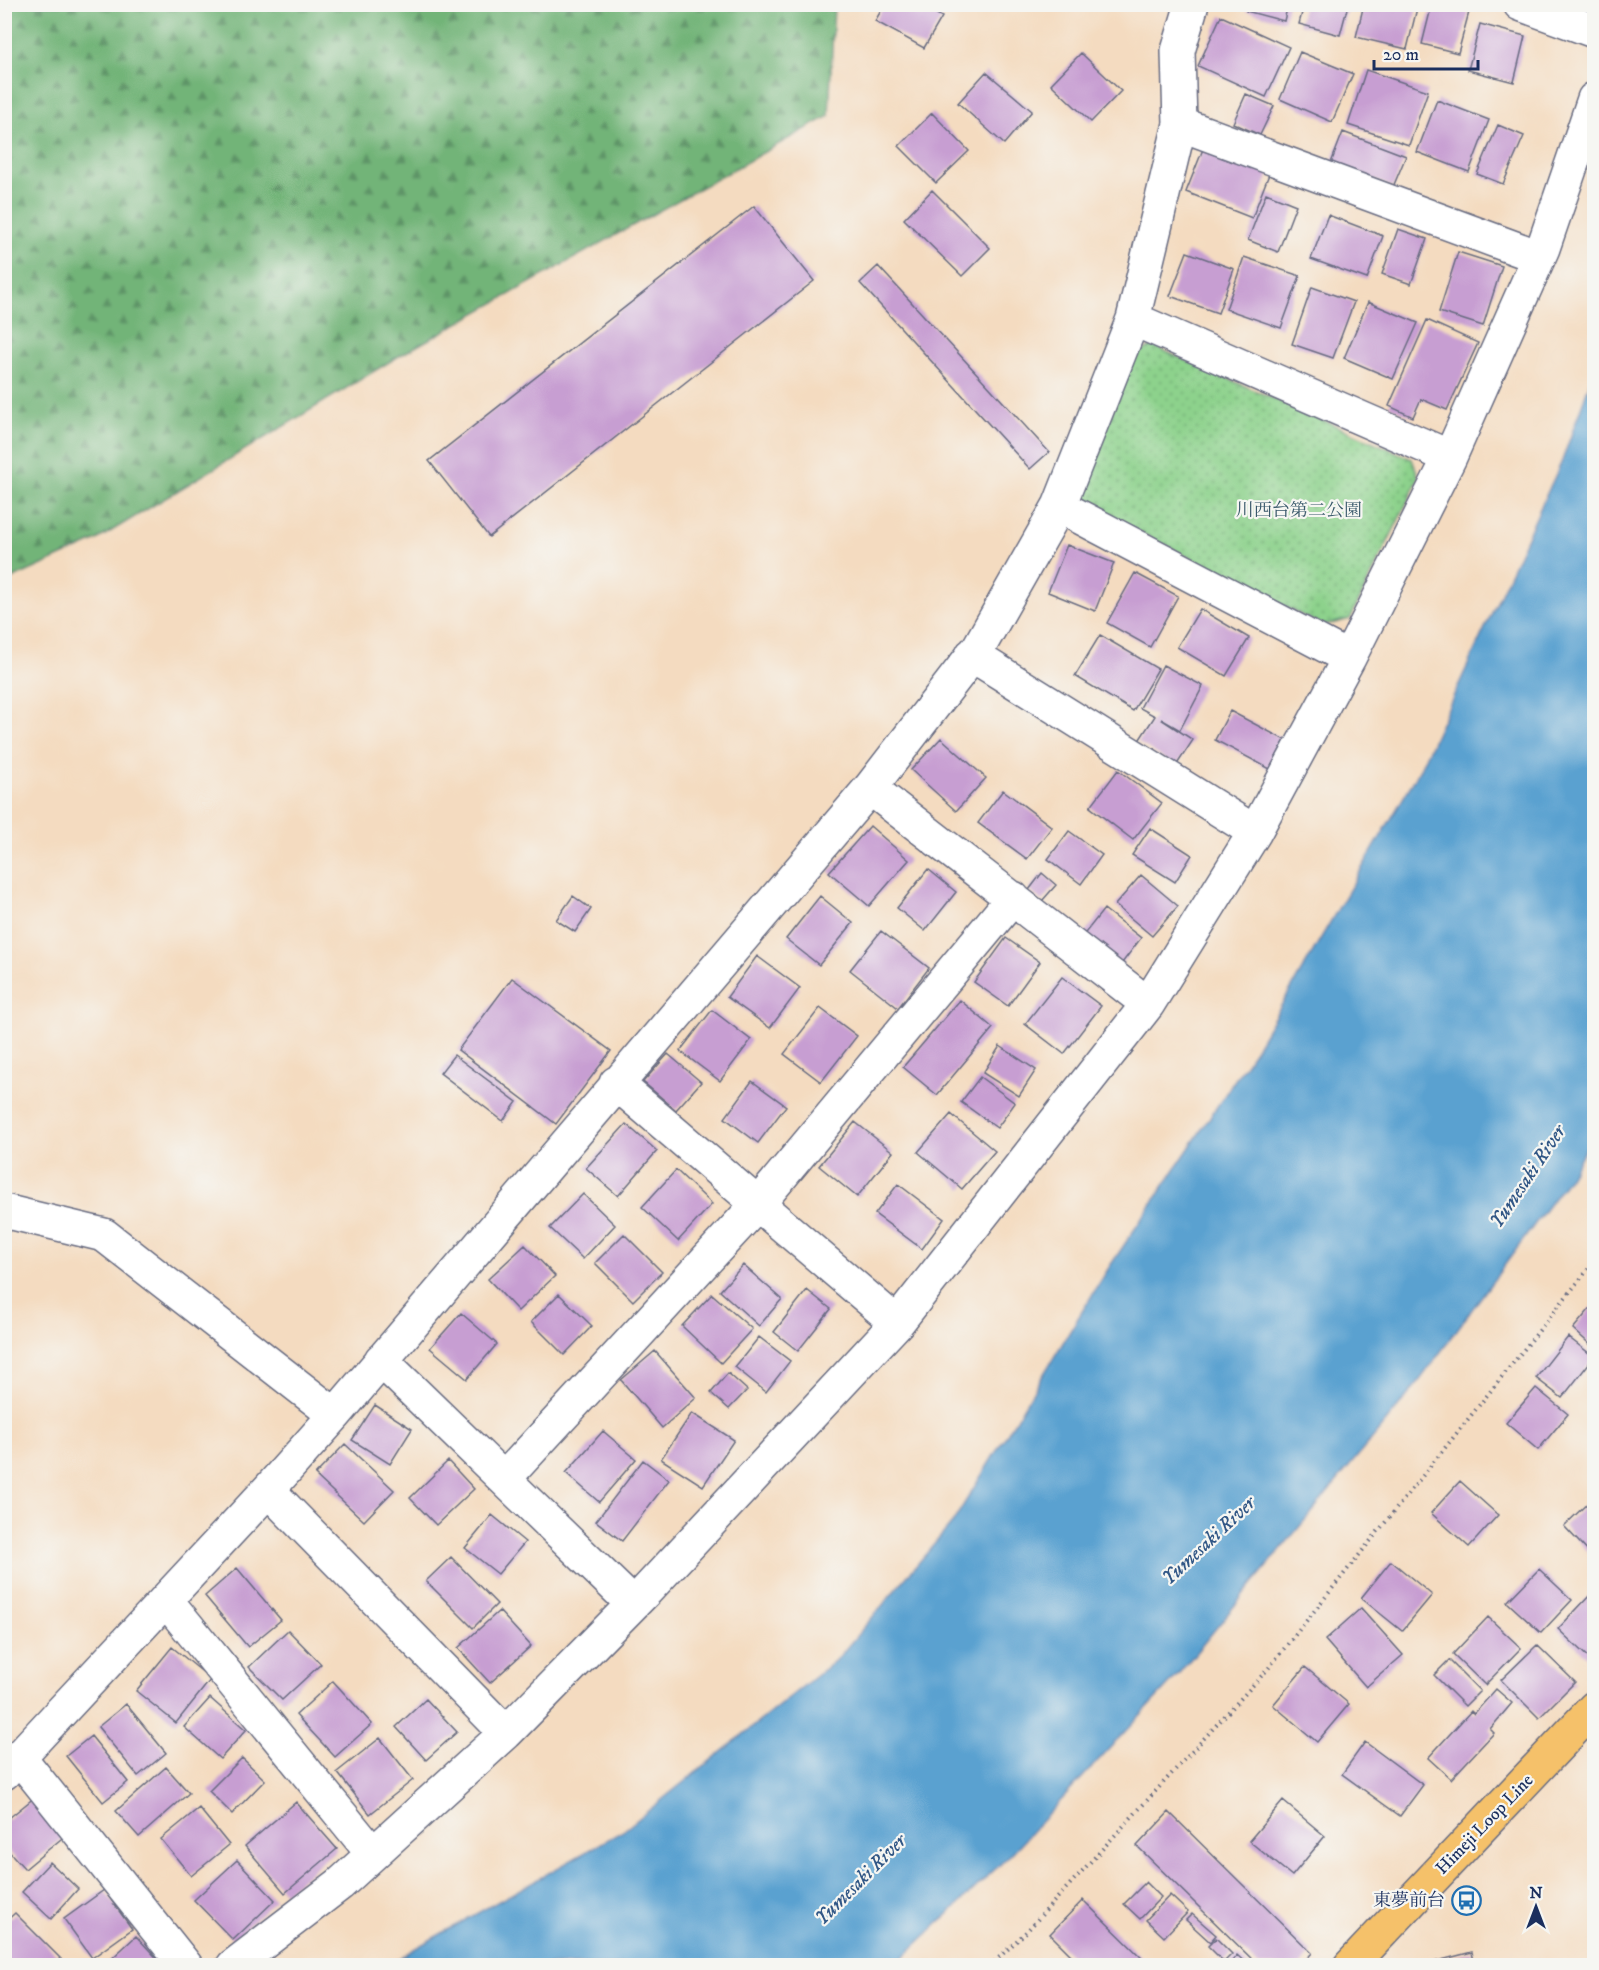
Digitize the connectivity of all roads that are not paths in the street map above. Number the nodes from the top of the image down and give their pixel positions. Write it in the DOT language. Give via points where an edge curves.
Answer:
graph roads {
  1 [pos="1192,4"];
  2 [pos="1520,4"];
  3 [pos="1594,31"];
  4 [pos="1594,99"];
  5 [pos="1180,124"];
  6 [pos="1539,257"];
  7 [pos="1133,320"];
  8 [pos="1450,457"];
  9 [pos="1059,506"];
  10 [pos="972,656"];
  11 [pos="1349,658"];
  12 [pos="870,788"];
  13 [pos="1255,832"];
  14 [pos="1013,898"];
  15 [pos="1148,1004"];
  16 [pos="616,1083"];
  17 [pos="758,1204"];
  18 [pos="4,1211"];
  19 [pos="897,1323"];
  20 [pos="381,1360"];
  21 [pos="335,1415"];
  22 [pos="504,1479"];
  23 [pos="268,1490"];
  24 [pos="166,1600"];
  25 [pos="633,1604"];
  26 [pos="1591,1722"];
  27 [pos="506,1733"];
  28 [pos="12,1765"];
  29 [pos="373,1854"];
  30 [pos="186,1965"];
  31 [pos="233,1965"];
  32 [pos="1350,1965"];
  1 -- 5 [label="street" via="1178,51"];
  2 -- 3 [label="street"];
  4 -- 6 [label="street"];
  5 -- 6 [label="street"];
  5 -- 7 [label="street"];
  6 -- 8 [label="street"];
  7 -- 8 [label="street"];
  7 -- 9 [label="street"];
  8 -- 11 [label="street"];
  9 -- 10 [label="street"];
  9 -- 11 [label="street"];
  10 -- 12 [label="street"];
  10 -- 13 [label="street"];
  11 -- 13 [label="street"];
  12 -- 14 [label="street"];
  12 -- 16 [label="street"];
  13 -- 15 [label="street"];
  14 -- 15 [label="street"];
  14 -- 17 [label="street"];
  15 -- 19 [label="street"];
  16 -- 17 [label="street"];
  16 -- 20 [label="street"];
  17 -- 19 [label="street"];
  17 -- 22 [label="street"];
  18 -- 21 [label="street" via="104,1234"];
  19 -- 25 [label="street"];
  20 -- 21 [label="street"];
  20 -- 22 [label="street"];
  21 -- 23 [label="street"];
  22 -- 25 [label="street"];
  23 -- 24 [label="street"];
  23 -- 27 [label="street"];
  24 -- 28 [label="street"];
  24 -- 29 [label="street"];
  25 -- 27 [label="street"];
  26 -- 32 [label="main road, Himeji Loop Line"];
  27 -- 29 [label="street"];
  28 -- 30 [label="street"];
  29 -- 31 [label="street" via="340,1884"];
}
